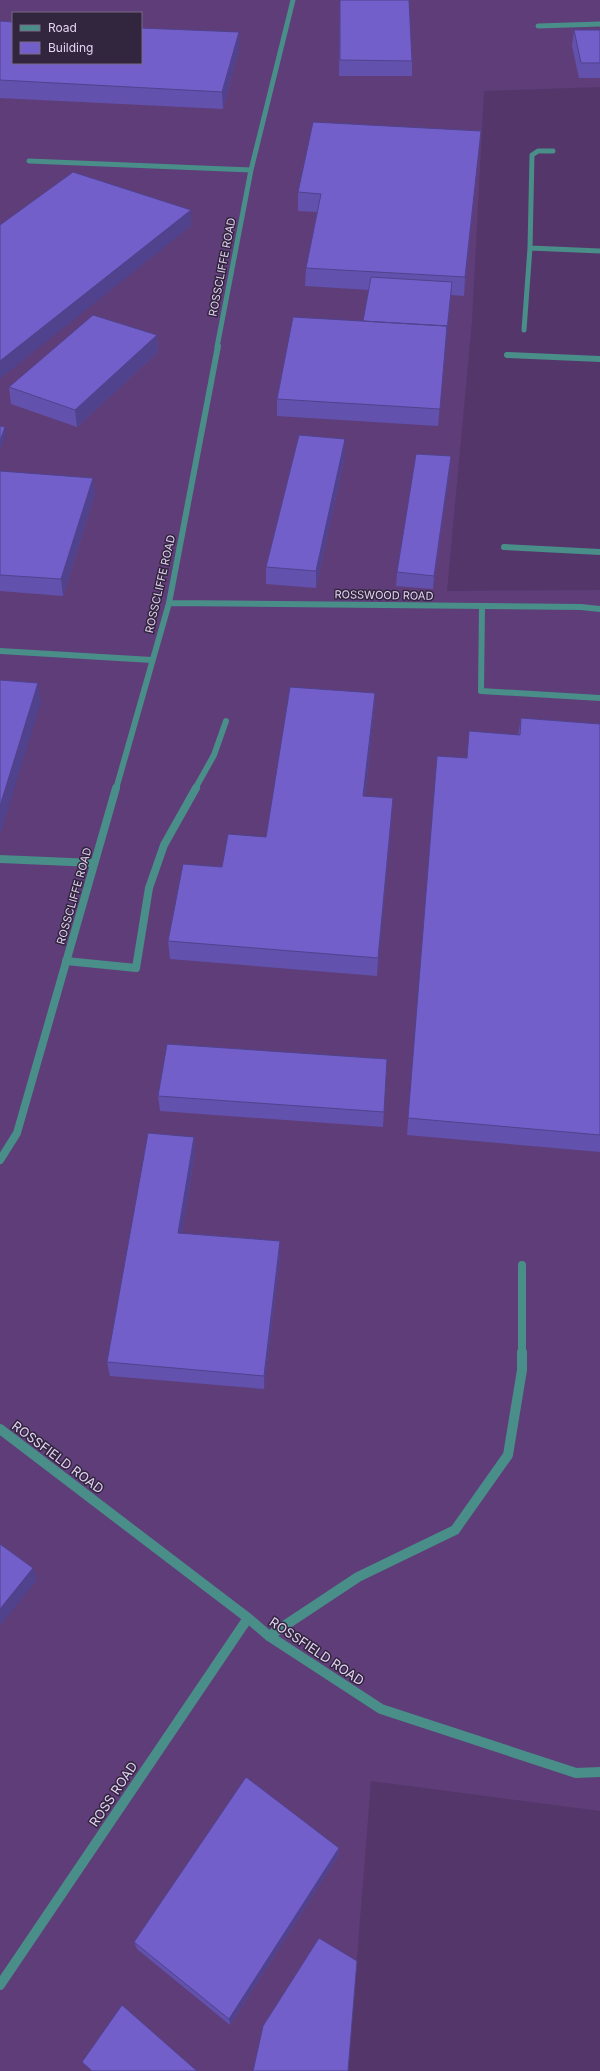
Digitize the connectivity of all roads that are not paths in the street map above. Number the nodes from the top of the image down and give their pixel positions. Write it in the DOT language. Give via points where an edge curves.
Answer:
graph roads {
  1 [pos="293,0"];
  2 [pos="600,24"];
  3 [pos="538,26"];
  4 [pos="553,151"];
  5 [pos="29,161"];
  6 [pos="251,170"];
  7 [pos="530,248"];
  8 [pos="600,251"];
  9 [pos="524,330"];
  10 [pos="507,355"];
  11 [pos="600,359"];
  12 [pos="504,547"];
  13 [pos="600,552"];
  14 [pos="169,603"];
  15 [pos="482,606"];
  16 [pos="600,609"];
  17 [pos="0,651"];
  18 [pos="152,660"];
  19 [pos="600,698"];
  20 [pos="226,721"];
  21 [pos="0,859"];
  22 [pos="94,863"];
  23 [pos="66,961"];
  24 [pos="0,1160"];
  25 [pos="522,1265"];
  26 [pos="0,1429"];
  27 [pos="248,1618"];
  28 [pos="269,1636"];
  29 [pos="600,1772"];
  30 [pos="0,1985"];
  1 -- 6 [label="street, ROSSCLIFFE ROAD"];
  2 -- 3 [label="street"];
  4 -- 7 [label="street" via="538,151 532,155"];
  5 -- 6 [label="street"];
  6 -- 14 [label="street, ROSSCLIFFE ROAD"];
  7 -- 8 [label="street"];
  7 -- 9 [label="street"];
  10 -- 11 [label="street"];
  12 -- 13 [label="street"];
  14 -- 15 [label="street, ROSSWOOD ROAD"];
  14 -- 18 [label="street, ROSSCLIFFE ROAD"];
  15 -- 16 [label="street, ROSSWOOD ROAD"];
  15 -- 19 [label="street" via="481,691"];
  17 -- 18 [label="street"];
  18 -- 22 [label="street, ROSSCLIFFE ROAD"];
  20 -- 23 [label="street" via="214,755 164,845 149,888 136,968"];
  21 -- 22 [label="street"];
  22 -- 23 [label="street, ROSSCLIFFE ROAD"];
  23 -- 24 [label="street, ROSSCLIFFE ROAD" via="17,1133"];
  25 -- 28 [label="street" via="522,1370 508,1455 455,1530 358,1577"];
  26 -- 27 [label="street, ROSSFIELD ROAD"];
  27 -- 28 [label="street, ROSSFIELD ROAD"];
  27 -- 30 [label="street, ROSS ROAD"];
  28 -- 29 [label="street, ROSSFIELD ROAD" via="381,1709 576,1774"];
}
